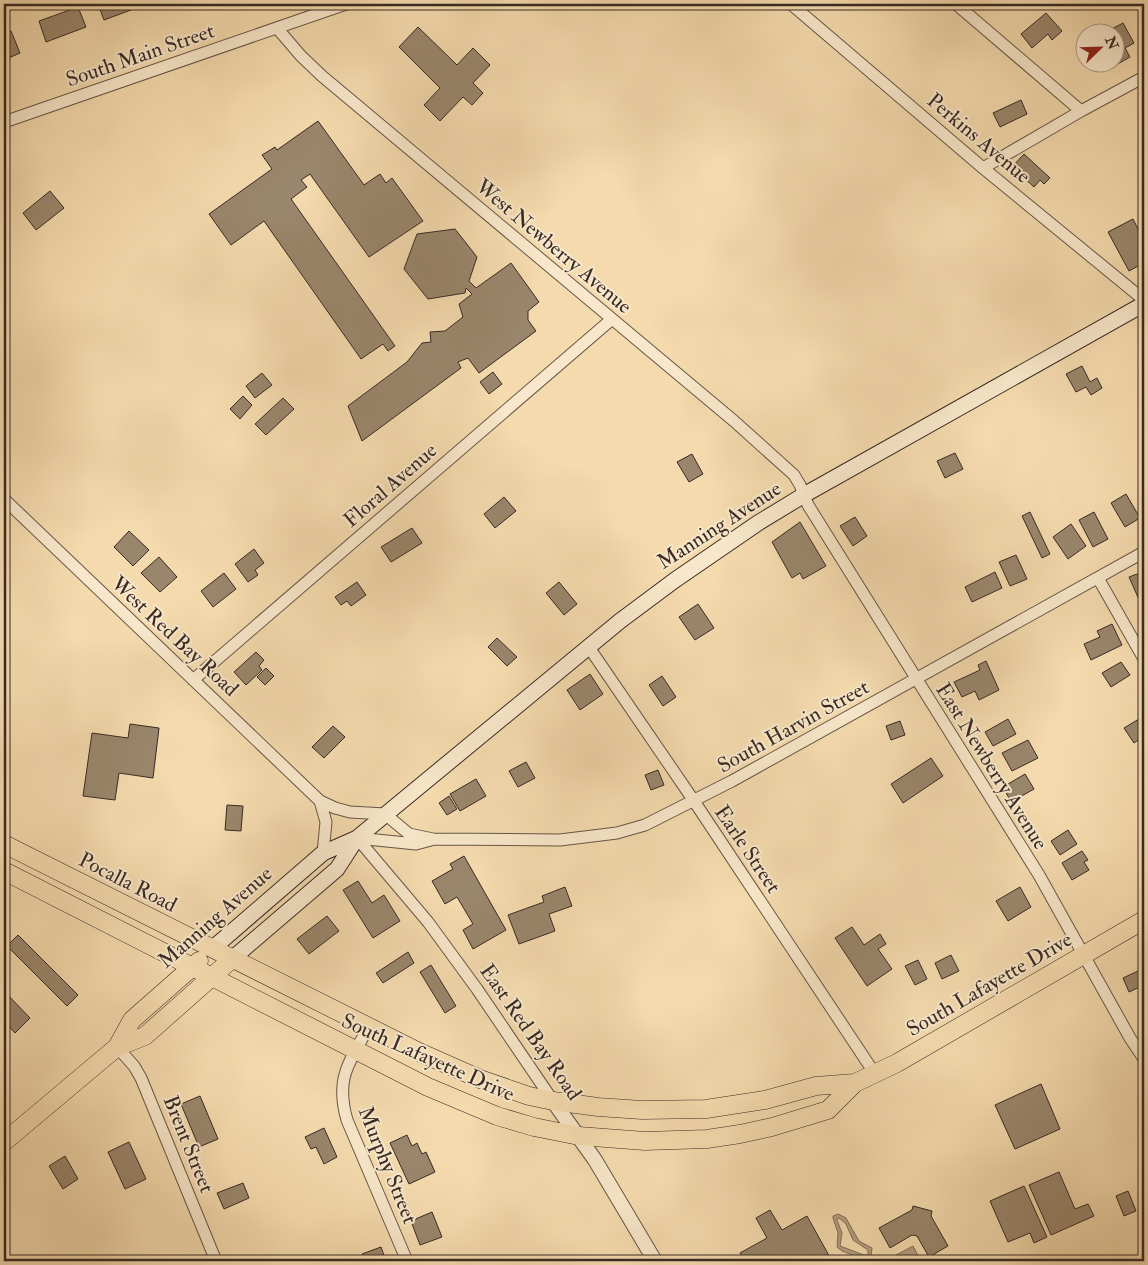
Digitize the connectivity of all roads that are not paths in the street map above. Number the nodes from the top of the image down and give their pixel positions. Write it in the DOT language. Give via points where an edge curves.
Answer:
graph roads {
  1 [pos="346,4"];
  2 [pos="791,4"];
  3 [pos="956,4"];
  4 [pos="324,7"];
  5 [pos="277,28"];
  6 [pos="1144,77"];
  7 [pos="1081,111"];
  8 [pos="4,122"];
  9 [pos="983,168"];
  10 [pos="1144,300"];
  11 [pos="1144,304"];
  12 [pos="612,319"];
  13 [pos="804,495"];
  14 [pos="8,503"];
  15 [pos="4,516"];
  16 [pos="1144,552"];
  17 [pos="1098,578"];
  18 [pos="588,646"];
  19 [pos="1144,659"];
  20 [pos="916,679"];
  21 [pos="193,680"];
  22 [pos="320,801"];
  23 [pos="694,801"];
  24 [pos="385,814"];
  25 [pos="357,838"];
  26 [pos="433,839"];
  27 [pos="4,844"];
  28 [pos="323,853"];
  29 [pos="4,871"];
  30 [pos="1144,920"];
  31 [pos="212,949"];
  32 [pos="1084,956"];
  33 [pos="232,959"];
  34 [pos="192,967"];
  35 [pos="212,978"];
  36 [pos="368,1028"];
  37 [pos="117,1047"];
  38 [pos="356,1051"];
  39 [pos="1144,1059"];
  40 [pos="875,1074"];
  41 [pos="855,1083"];
  42 [pos="553,1101"];
  43 [pos="579,1136"];
  44 [pos="4,1142"];
  45 [pos="216,1261"];
  46 [pos="407,1261"];
  47 [pos="655,1261"];
  1 -- 4 [label="street, South Main Street"];
  2 -- 9 [label="street, Perkins Avenue"];
  3 -- 7 [label="street"];
  4 -- 5 [label="street, South Main Street"];
  5 -- 8 [label="street, South Main Street"];
  5 -- 12 [label="street, West Newberry Avenue" via="322,76"];
  6 -- 7 [label="street"];
  7 -- 9 [label="street"];
  9 -- 10 [label="street, Perkins Avenue"];
  11 -- 13 [label="main road, Manning Avenue"];
  12 -- 13 [label="street, West Newberry Avenue" via="789,469"];
  12 -- 21 [label="street, Floral Avenue"];
  13 -- 18 [label="main road, Manning Avenue" via="675,580"];
  13 -- 20 [label="street, East Newberry Avenue"];
  14 -- 15 [label="street"];
  14 -- 21 [label="street, West Red Bay Road"];
  16 -- 17 [label="street, South Harvin Street"];
  17 -- 19 [label="street"];
  17 -- 20 [label="street, South Harvin Street"];
  18 -- 23 [label="street, Earle Street"];
  18 -- 24 [label="main road, Manning Avenue"];
  20 -- 23 [label="street, South Harvin Street"];
  20 -- 32 [label="street, East Newberry Avenue" via="1038,875"];
  21 -- 22 [label="street, West Red Bay Road"];
  22 -- 24 [label="street, West Red Bay Road" via="350,812"];
  22 -- 28 [label="street" via="326,822"];
  23 -- 26 [label="street, South Harvin Street" via="645,825 583,838"];
  23 -- 40 [label="street, Earle Street"];
  24 -- 25 [label="main road, Manning Avenue"];
  24 -- 26 [label="street, South Harvin Street" via="409,834"];
  25 -- 26 [label="street, South Harvin Street" via="416,844"];
  25 -- 28 [label="main road, Manning Avenue"];
  25 -- 33 [label="main road, Manning Avenue" via="337,869"];
  25 -- 42 [label="street, East Red Bay Road" via="428,922"];
  27 -- 31 [label="main road, Pocalla Road"];
  28 -- 31 [label="main road, Manning Avenue"];
  29 -- 34 [label="main road"];
  30 -- 32 [label="main road, South Lafayette Drive"];
  31 -- 33 [label="main road, Pocalla Road"];
  31 -- 34 [label="main road, Manning Avenue"];
  32 -- 39 [label="street, East Newberry Avenue"];
  32 -- 40 [label="main road, South Lafayette Drive"];
  33 -- 35 [label="main road, Manning Avenue"];
  33 -- 36 [label="main road, South Lafayette Drive"];
  34 -- 35 [label="main road, South Lafayette Drive"];
  34 -- 37 [label="main road, Manning Avenue" via="132,1020"];
  35 -- 37 [label="main road, Manning Avenue" via="145,1036"];
  35 -- 38 [label="main road, South Lafayette Drive"];
  36 -- 38 [label="street, Murphy Street"];
  36 -- 42 [label="main road, South Lafayette Drive" via="480,1079"];
  37 -- 44 [label="main road, Manning Avenue"];
  37 -- 45 [label="street, Brent Street" via="141,1078"];
  38 -- 43 [label="main road, South Lafayette Drive" via="451,1098 496,1116"];
  38 -- 46 [label="street, Murphy Street" via="343,1077 344,1109"];
  40 -- 41 [label="main road, South Lafayette Drive"];
  41 -- 42 [label="main road, South Lafayette Drive" via="816,1086 765,1100 696,1110 642,1110"];
  41 -- 43 [label="main road, South Lafayette Drive" via="828,1110 740,1134 653,1141"];
  42 -- 43 [label="street, East Red Bay Road"];
  43 -- 47 [label="street, East Red Bay Road"];
}
